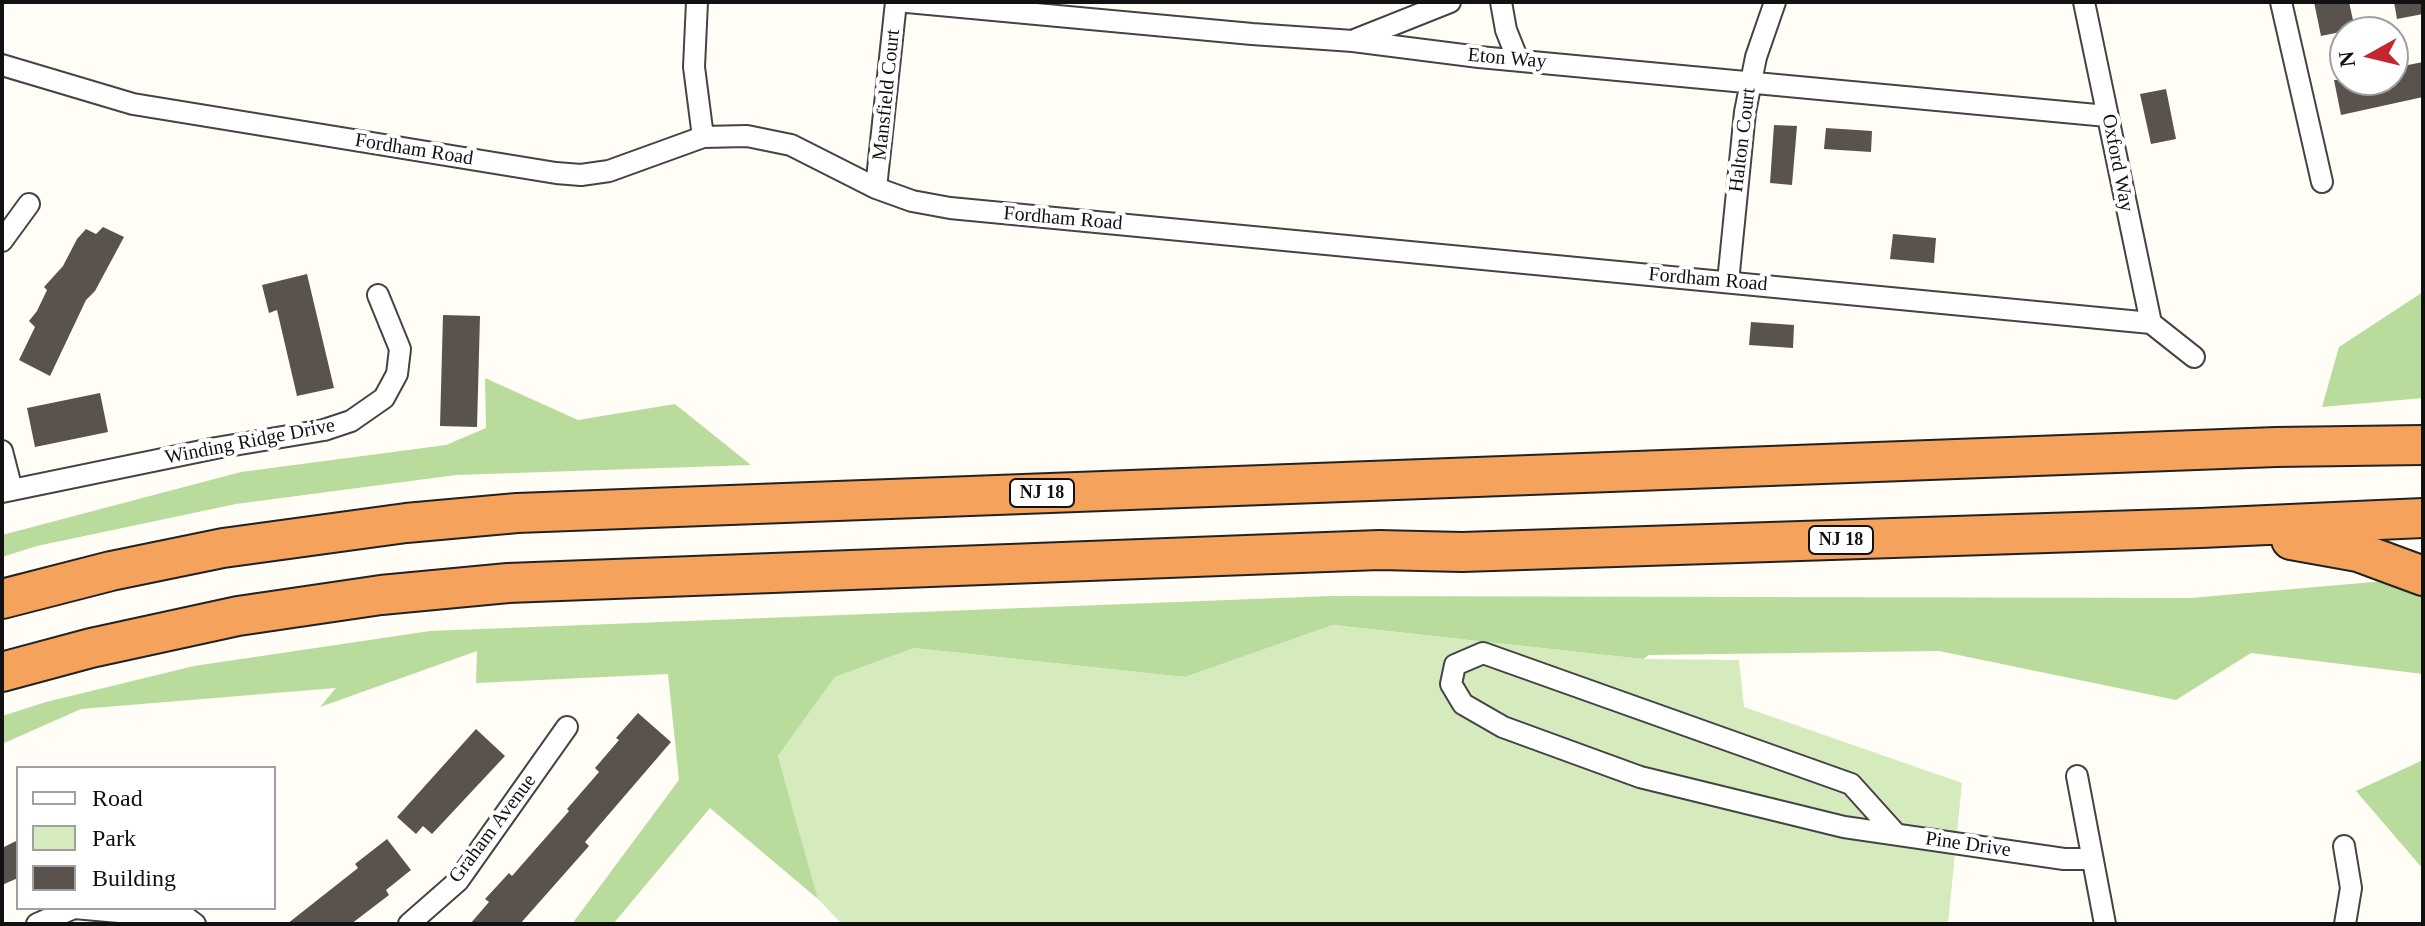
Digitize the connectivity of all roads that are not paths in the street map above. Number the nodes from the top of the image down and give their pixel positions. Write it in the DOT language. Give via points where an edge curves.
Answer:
graph roads {
  1 [pos="697,2"];
  2 [pos="896,2"];
  3 [pos="907,2"];
  4 [pos="1450,2"];
  5 [pos="1501,2"];
  6 [pos="1775,2"];
  7 [pos="2084,2"];
  8 [pos="2281,2"];
  9 [pos="1353,41"];
  10 [pos="1518,60"];
  11 [pos="2,65"];
  12 [pos="1750,82"];
  13 [pos="2107,116"];
  14 [pos="703,137"];
  15 [pos="2322,182"];
  16 [pos="876,188"];
  17 [pos="29,204"];
  18 [pos="2,241"];
  19 [pos="1728,282"];
  20 [pos="378,295"];
  21 [pos="2151,323"];
  22 [pos="2194,357"];
  23 [pos="2423,422"];
  24 [pos="2423,445"];
  25 [pos="2276,447"];
  26 [pos="2,451"];
  27 [pos="7,491"];
  28 [pos="2423,518"];
  29 [pos="2201,528"];
  30 [pos="2423,576"];
  31 [pos="2,599"];
  32 [pos="2,672"];
  33 [pos="567,727"];
  34 [pos="2077,776"];
  35 [pos="1896,834"];
  36 [pos="2344,846"];
  37 [pos="2092,859"];
  38 [pos="69,910"];
  39 [pos="97,910"];
  40 [pos="37,924"];
  41 [pos="195,924"];
  42 [pos="409,924"];
  43 [pos="2105,924"];
  44 [pos="2345,924"];
  1 -- 14 [label="street" via="694,67"];
  2 -- 16 [label="street, Mansfield Court"];
  3 -- 9 [label="street, Eton Way"];
  4 -- 9 [label="street"];
  5 -- 10 [label="street"];
  6 -- 12 [label="street, Halton Court"];
  7 -- 13 [label="street, Oxford Way"];
  8 -- 15 [label="street"];
  9 -- 10 [label="street, Eton Way"];
  10 -- 12 [label="street, Eton Way"];
  11 -- 14 [label="street, Fordham Road" via="133,104 556,173 609,171"];
  12 -- 13 [label="street, Eton Way"];
  12 -- 19 [label="street, Halton Court"];
  13 -- 21 [label="street, Oxford Way"];
  14 -- 16 [label="street, Fordham Road" via="747,136 791,145"];
  16 -- 19 [label="street, Fordham Road" via="950,208"];
  17 -- 18 [label="street"];
  19 -- 21 [label="street, Fordham Road"];
  20 -- 27 [label="street, Winding Ridge Drive" via="400,349 397,374 384,398 351,421"];
  21 -- 22 [label="street"];
  23 -- 25 [label="highway" via="2330,428"];
  24 -- 25 [label="highway, NJ 18"];
  25 -- 31 [label="highway, NJ 18" via="517,513 223,548"];
  26 -- 27 [label="street"];
  28 -- 29 [label="highway, NJ 18"];
  29 -- 30 [label="highway" via="2334,546"];
  29 -- 32 [label="highway, NJ 18" via="1462,552 1379,550 508,583 238,616"];
  33 -- 42 [label="street, Graham Avenue" via="458,881"];
  34 -- 37 [label="street"];
  35 -- 35 [label="street, Pine Drive" via="1851,784 1483,653 1455,665 1451,684 1463,704 1503,727 1640,777 1844,827"];
  35 -- 37 [label="street, Pine Drive"];
  36 -- 44 [label="street" via="2351,888"];
  37 -- 43 [label="street"];
  38 -- 40 [label="street"];
  39 -- 41 [label="street" via="187,918"];
}
